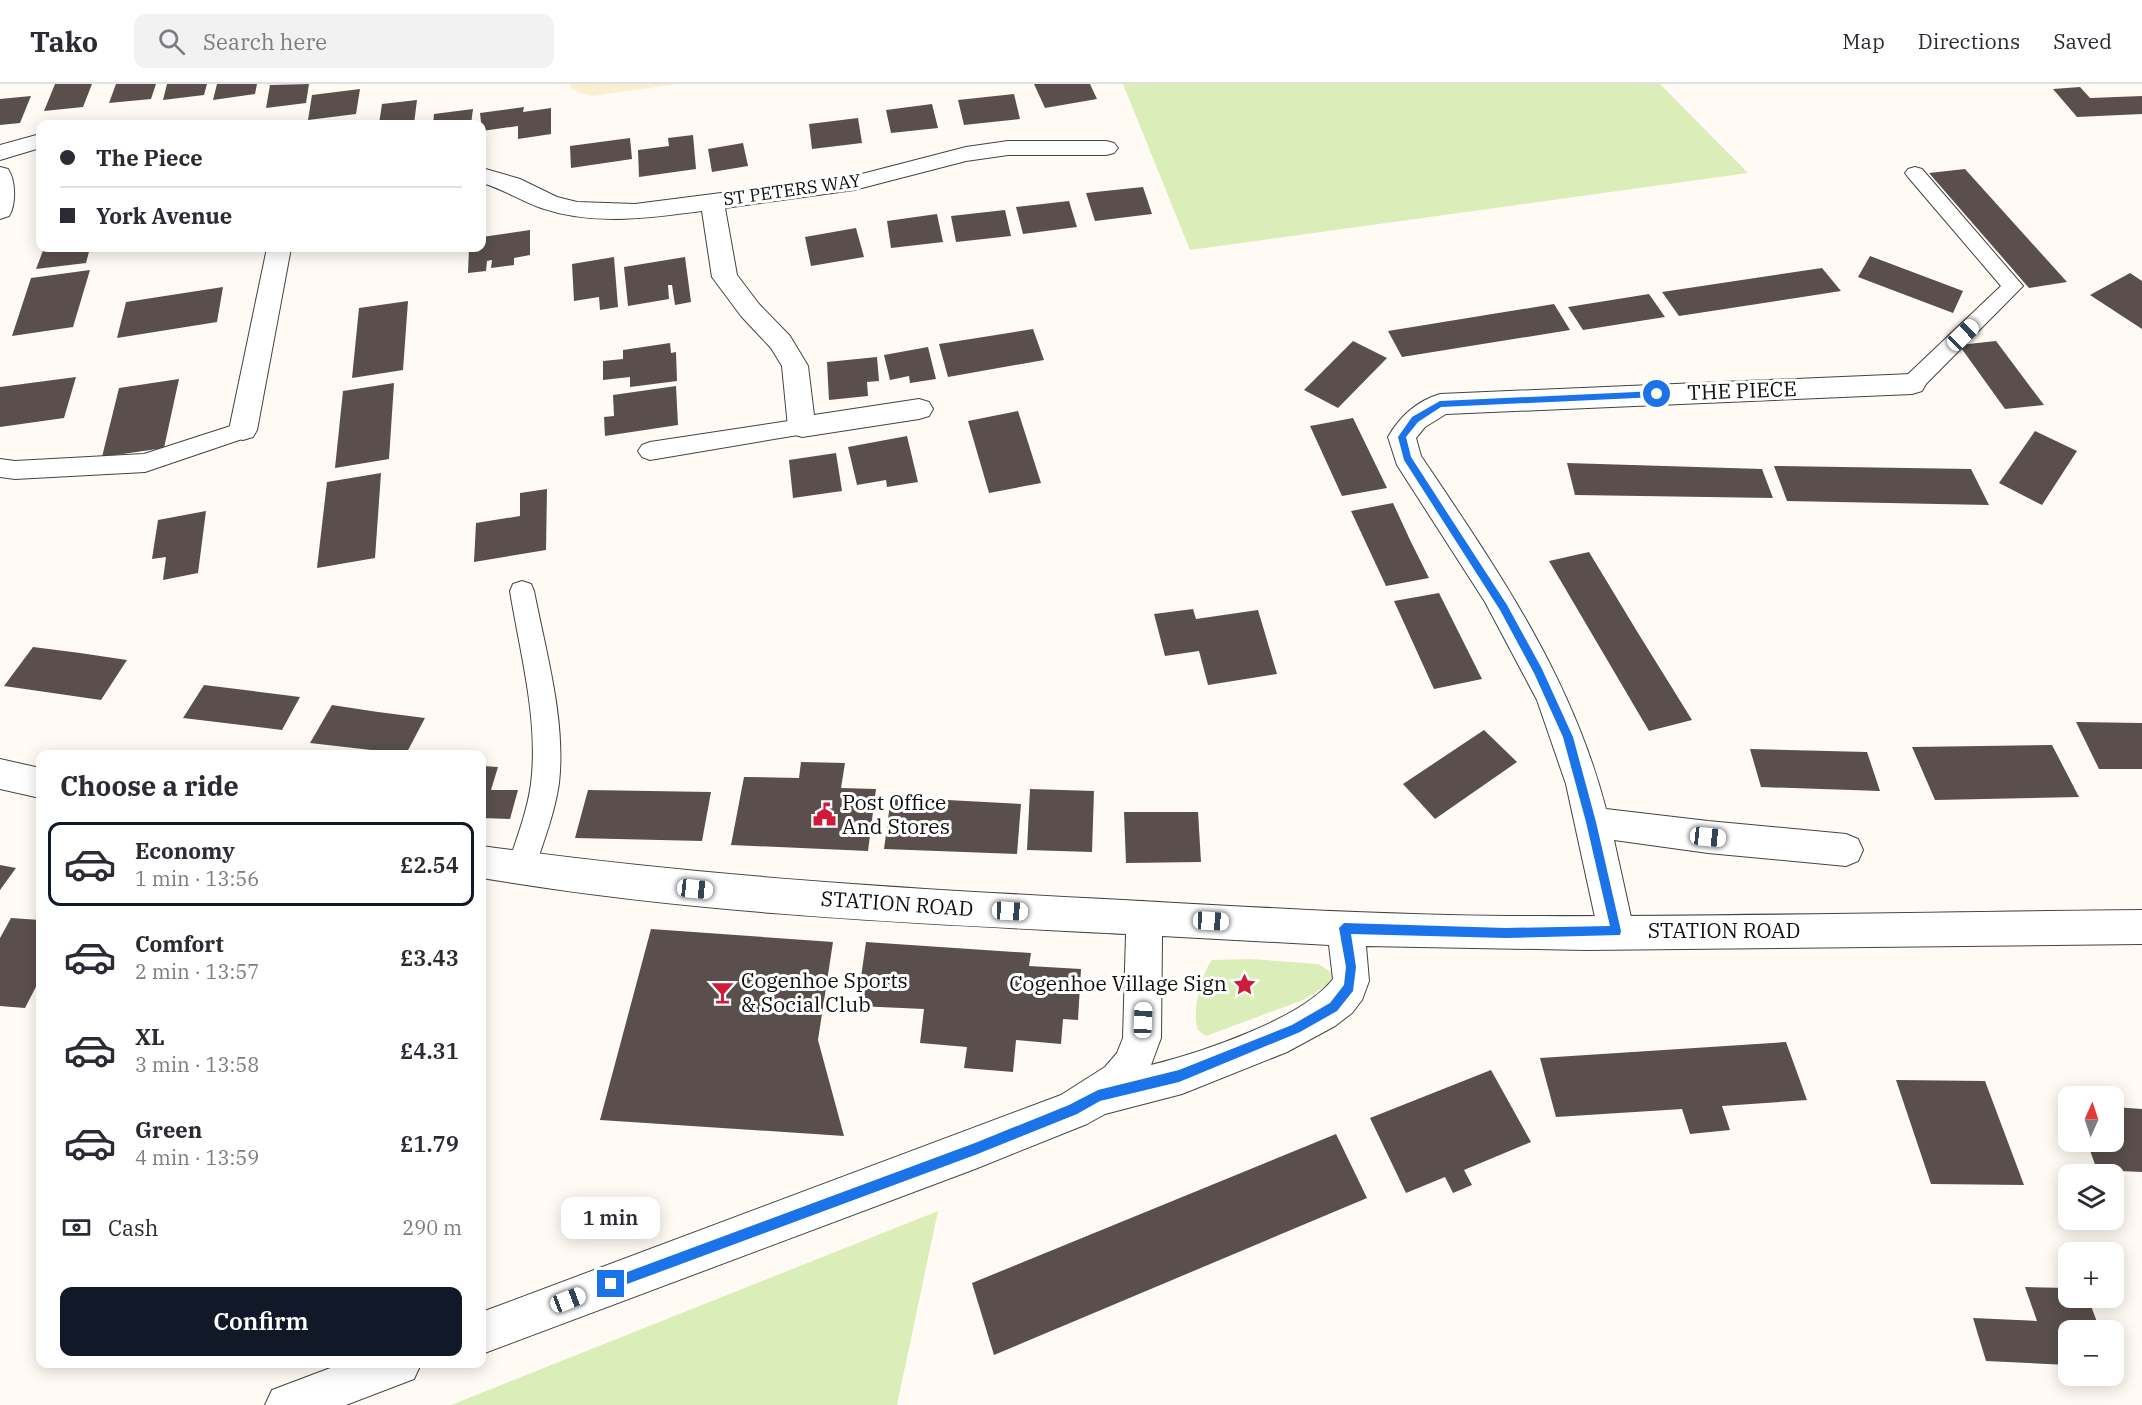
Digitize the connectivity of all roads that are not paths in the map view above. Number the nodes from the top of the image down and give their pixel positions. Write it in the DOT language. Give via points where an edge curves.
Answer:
graph roads {
  1 [pos="36,142"];
  2 [pos="1106,148"];
  3 [pos="0,153"];
  4 [pos="1915,173"];
  5 [pos="0,174"];
  6 [pos="486,177"];
  7 [pos="712,201"];
  8 [pos="0,212"];
  9 [pos="278,252"];
  10 [pos="1912,384"];
  11 [pos="919,410"];
  12 [pos="802,427"];
  13 [pos="243,430"];
  14 [pos="650,451"];
  15 [pos="0,468"];
  16 [pos="522,591"];
  17 [pos="0,774"];
  18 [pos="36,782"];
  19 [pos="1591,822"];
  20 [pos="1846,850"];
  21 [pos="486,863"];
  22 [pos="521,868"];
  23 [pos="1144,918"];
  24 [pos="2142,927"];
  25 [pos="1344,928"];
  26 [pos="1616,931"];
  27 [pos="1098,1096"];
  28 [pos="486,1332"];
  29 [pos="388,1368"];
  30 [pos="287,1405"];
  1 -- 3 [label="street"];
  2 -- 7 [label="street, ST PETERS WAY" via="1008,148 966,154 854,183"];
  4 -- 10 [label="lane, THE PIECE" via="2013,286"];
  5 -- 8 [label="street"];
  6 -- 7 [label="street, ST PETERS WAY" via="577,210 635,212"];
  7 -- 12 [label="street" via="725,277 782,342 795,366"];
  9 -- 13 [label="street"];
  10 -- 19 [label="street, THE PIECE" via="1440,404 1415,420 1402,437 1407,458 1503,607 1538,671 1568,737"];
  11 -- 12 [label="street"];
  12 -- 14 [label="lane"];
  13 -- 15 [label="lane" via="145,464"];
  16 -- 22 [label="lane" via="546,760 540,808"];
  17 -- 18 [label="street"];
  19 -- 20 [label="street"];
  19 -- 26 [label="street, THE PIECE"];
  21 -- 22 [label="street, STATION ROAD"];
  22 -- 23 [label="street, STATION ROAD" via="741,894"];
  23 -- 25 [label="street, STATION ROAD"];
  23 -- 27 [label="street" via="1142,1038 1131,1066 1119,1081"];
  24 -- 26 [label="street, STATION ROAD"];
  25 -- 26 [label="street, STATION ROAD" via="1506,933"];
  25 -- 27 [label="street" via="1351,967 1349,987 1328,1011 1296,1029 1199,1069"];
  27 -- 28 [label="street" via="975,1149"];
  29 -- 30 [label="street"];
}
